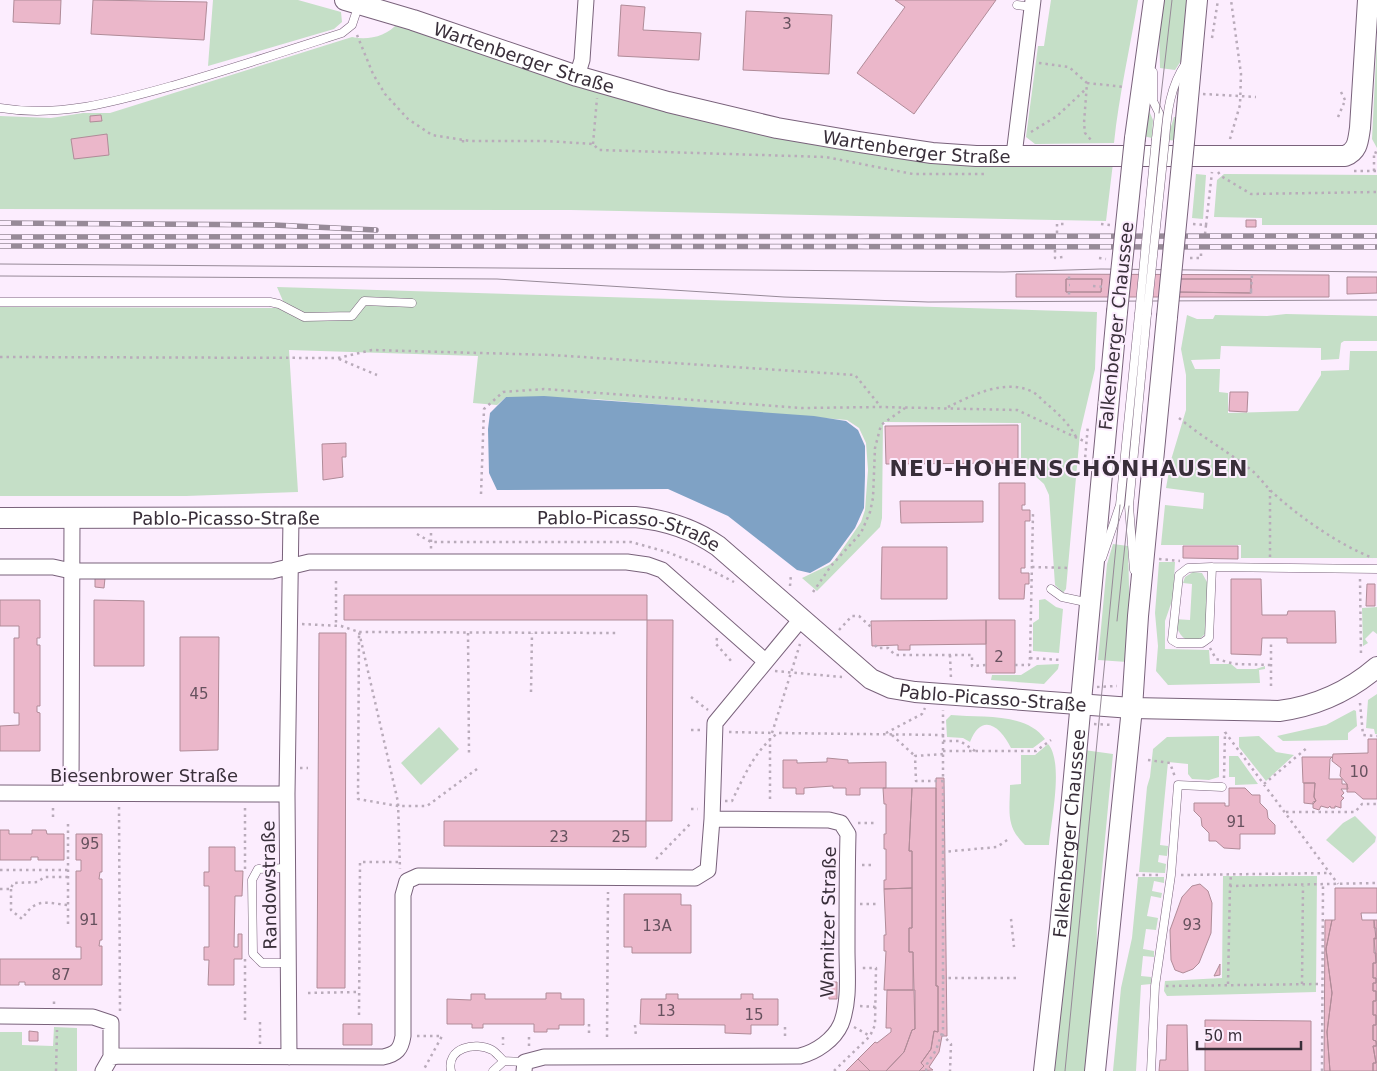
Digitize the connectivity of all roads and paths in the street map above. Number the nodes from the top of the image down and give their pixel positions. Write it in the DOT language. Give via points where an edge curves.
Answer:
graph roads {
  1 [pos="586,0"];
  2 [pos="1197,0"];
  3 [pos="1231,0"];
  4 [pos="1368,0"];
  5 [pos="352,2"];
  6 [pos="1028,4"];
  7 [pos="1153,8"];
  8 [pos="352,24"];
  9 [pos="1192,55"];
  10 [pos="1033,62"];
  11 [pos="577,76"];
  12 [pos="598,82"];
  13 [pos="1087,83"];
  14 [pos="1126,87"];
  15 [pos="1087,88"];
  16 [pos="1208,94"];
  17 [pos="1256,96"];
  18 [pos="1240,97"];
  19 [pos="1345,101"];
  20 [pos="0,108"];
  21 [pos="1338,117"];
  22 [pos="1024,137"];
  23 [pos="1160,139"];
  24 [pos="463,140"];
  25 [pos="593,144"];
  26 [pos="1094,145"];
  27 [pos="1229,145"];
  28 [pos="463,146"];
  29 [pos="1377,153"];
  30 [pos="1014,155"];
  31 [pos="1203,171"];
  32 [pos="1212,171"];
  33 [pos="1217,171"];
  34 [pos="1377,171"];
  35 [pos="988,174"];
  36 [pos="1212,175"];
  37 [pos="1377,192"];
  38 [pos="1064,224"];
  39 [pos="1101,224"];
  40 [pos="1111,225"];
  41 [pos="1194,225"];
  42 [pos="1206,225"];
  43 [pos="1056,233"];
  44 [pos="1205,234"];
  45 [pos="1055,250"];
  46 [pos="1202,250"];
  47 [pos="1063,258"];
  48 [pos="1099,258"];
  49 [pos="1191,258"];
  50 [pos="1108,259"];
  51 [pos="1069,274"];
  52 [pos="1252,275"];
  53 [pos="1069,279"];
  54 [pos="1094,286"];
  55 [pos="1105,287"];
  56 [pos="1069,292"];
  57 [pos="1069,297"];
  58 [pos="1251,297"];
  59 [pos="0,302"];
  60 [pos="412,303"];
  61 [pos="1143,314"];
  62 [pos="0,357"];
  63 [pos="338,358"];
  64 [pos="377,375"];
  65 [pos="881,407"];
  66 [pos="907,407"];
  67 [pos="946,408"];
  68 [pos="1179,418"];
  69 [pos="1076,439"];
  70 [pos="1086,442"];
  71 [pos="1270,490"];
  72 [pos="481,494"];
  73 [pos="1033,513"];
  74 [pos="0,518"];
  75 [pos="72,518"];
  76 [pos="290,518"];
  77 [pos="1157,558"];
  78 [pos="1377,559"];
  79 [pos="1179,561"];
  80 [pos="1270,566"];
  81 [pos="0,567"];
  82 [pos="290,567"];
  83 [pos="1032,567"];
  84 [pos="1212,567"];
  85 [pos="1071,568"];
  86 [pos="1361,568"];
  87 [pos="1377,568"];
  88 [pos="71,571"];
  89 [pos="336,581"];
  90 [pos="1051,588"];
  91 [pos="813,592"];
  92 [pos="1090,597"];
  93 [pos="1138,616"];
  94 [pos="290,625"];
  95 [pos="336,625"];
  96 [pos="802,627"];
  97 [pos="871,628"];
  98 [pos="359,632"];
  99 [pos="718,632"];
  100 [pos="838,632"];
  101 [pos="468,633"];
  102 [pos="532,633"];
  103 [pos="618,633"];
  104 [pos="1271,641"];
  105 [pos="1206,642"];
  106 [pos="875,646"];
  107 [pos="950,655"];
  108 [pos="1030,658"];
  109 [pos="1061,660"];
  110 [pos="732,662"];
  111 [pos="1369,662"];
  112 [pos="762,664"];
  113 [pos="1016,665"];
  114 [pos="1271,665"];
  115 [pos="986,666"];
  116 [pos="791,672"];
  117 [pos="851,678"];
  118 [pos="951,680"];
  119 [pos="1271,686"];
  120 [pos="531,692"];
  121 [pos="1360,703"];
  122 [pos="1080,705"];
  123 [pos="925,707"];
  124 [pos="1132,708"];
  125 [pos="944,709"];
  126 [pos="691,730"];
  127 [pos="714,730"];
  128 [pos="772,732"];
  129 [pos="778,732"];
  130 [pos="885,734"];
  131 [pos="891,734"];
  132 [pos="943,735"];
  133 [pos="1377,736"];
  134 [pos="770,738"];
  135 [pos="1051,740"];
  136 [pos="943,741"];
  137 [pos="1308,747"];
  138 [pos="975,751"];
  139 [pos="469,753"];
  140 [pos="943,753"];
  141 [pos="915,756"];
  142 [pos="1148,760"];
  143 [pos="1170,763"];
  144 [pos="477,769"];
  145 [pos="942,781"];
  146 [pos="1264,784"];
  147 [pos="1222,787"];
  148 [pos="0,793"];
  149 [pos="70,793"];
  150 [pos="119,793"];
  151 [pos="287,794"];
  152 [pos="770,800"];
  153 [pos="1377,804"];
  154 [pos="398,806"];
  155 [pos="1286,812"];
  156 [pos="712,814"];
  157 [pos="68,821"];
  158 [pos="691,823"];
  159 [pos="1010,838"];
  160 [pos="942,852"];
  161 [pos="656,859"];
  162 [pos="400,862"];
  163 [pos="288,868"];
  164 [pos="0,870"];
  165 [pos="68,870"];
  166 [pos="1330,873"];
  167 [pos="1231,874"];
  168 [pos="1136,875"];
  169 [pos="1170,875"];
  170 [pos="68,877"];
  171 [pos="407,881"];
  172 [pos="1377,882"];
  173 [pos="608,884"];
  174 [pos="1338,884"];
  175 [pos="1323,885"];
  176 [pos="1230,886"];
  177 [pos="1303,886"];
  178 [pos="0,889"];
  179 [pos="11,889"];
  180 [pos="68,905"];
  181 [pos="1011,919"];
  182 [pos="68,924"];
  183 [pos="1014,947"];
  184 [pos="289,963"];
  185 [pos="847,968"];
  186 [pos="942,978"];
  187 [pos="1020,978"];
  188 [pos="1228,984"];
  189 [pos="1302,984"];
  190 [pos="1322,984"];
  191 [pos="1155,986"];
  192 [pos="359,992"];
  193 [pos="308,993"];
  194 [pos="359,1015"];
  195 [pos="0,1016"];
  196 [pos="57,1016"];
  197 [pos="120,1020"];
  198 [pos="260,1020"];
  199 [pos="589,1024"];
  200 [pos="635,1025"];
  201 [pos="785,1025"];
  202 [pos="852,1026"];
  203 [pos="942,1034"];
  204 [pos="403,1036"];
  205 [pos="785,1036"];
  206 [pos="870,1036"];
  207 [pos="589,1037"];
  208 [pos="607,1037"];
  209 [pos="636,1037"];
  210 [pos="111,1057"];
  211 [pos="260,1057"];
  212 [pos="288,1057"];
  213 [pos="504,1061"];
  214 [pos="524,1066"];
  215 [pos="56,1071"];
  216 [pos="102,1071"];
  217 [pos="423,1071"];
  218 [pos="451,1071"];
  219 [pos="493,1071"];
  220 [pos="834,1071"];
  221 [pos="926,1071"];
  222 [pos="950,1071"];
  223 [pos="1044,1071"];
  224 [pos="1095,1071"];
  225 [pos="1151,1071"];
  226 [pos="1322,1071"];
  1 -- 11 [label="street" via="582,60"];
  2 -- 9 [label="main road"];
  3 -- 18 [label="path" via="1241,74"];
  4 -- 30 [label="main road, Wartenberger Straße" via="1360,128 1358,146 1352,153 1345,156 1229,158"];
  5 -- 8 [label="lane"];
  5 -- 11 [label="main road, Wartenberger Straße"];
  6 -- 30 [label="street"];
  7 -- 23 [label="lane" via="1153,101 1159,113"];
  7 -- 92 [label="main road, Falkenberger Chaussee, bridge" via="1135,138"];
  8 -- 20 [label="lane" via="342,33 226,71 107,104 39,111"];
  8 -- 24 [label="path" via="373,74 396,108 432,135"];
  9 -- 23 [label="lane" via="1180,71"];
  9 -- 93 [label="main road, bridge"];
  10 -- 13 [label="path" via="1069,67"];
  11 -- 12 [label="main road, Wartenberger Straße"];
  12 -- 25 [label="path"];
  12 -- 30 [label="main road, Wartenberger Straße" via="717,115 786,129 932,152"];
  13 -- 14 [label="path"];
  13 -- 15 [label="path"];
  15 -- 22 [label="path" via="1057,116"];
  15 -- 26 [label="path" via="1084,133"];
  16 -- 18 [label="path"];
  17 -- 18 [label="path"];
  18 -- 27 [label="path"];
  19 -- 21 [label="path"];
  23 -- 61 [label="lane, bridge"];
  24 -- 25 [label="path" via="546,140"];
  24 -- 28 [label="path"];
  25 -- 35 [label="path" via="599,150 826,157 913,174"];
  29 -- 34 [label="path" via="1374,152 1374,171"];
  31 -- 32 [label="path"];
  33 -- 37 [label="path" via="1251,194"];
  36 -- 42 [label="path"];
  38 -- 43 [label="path" via="1057,224"];
  39 -- 40 [label="path"];
  41 -- 42 [label="path"];
  42 -- 44 [label="path"];
  45 -- 47 [label="path" via="1055,258"];
  46 -- 49 [label="path" via="1201,258"];
  48 -- 50 [label="path"];
  51 -- 53 [label="path"];
  52 -- 58 [label="path"];
  54 -- 55 [label="path"];
  56 -- 57 [label="path"];
  59 -- 60 [label="lane" via="270,302 304,318 352,316 364,301"];
  61 -- 92 [label="lane" via="1120,505"];
  61 -- 93 [label="lane" via="1129,506"];
  62 -- 63 [label="path"];
  63 -- 64 [label="path"];
  63 -- 65 [label="path" via="372,350 552,355 854,375"];
  65 -- 66 [label="path"];
  65 -- 72 [label="path" via="838,409 750,405 544,389 502,392 484,410"];
  66 -- 67 [label="path"];
  66 -- 91 [label="path" via="880,425 875,448 873,498 861,533"];
  67 -- 69 [label="path" via="1017,410"];
  67 -- 69 [label="path" via="988,389 1007,387 1033,392 1054,410"];
  68 -- 71 [label="path" via="1252,470"];
  69 -- 70 [label="path"];
  71 -- 78 [label="path" via="1302,516 1360,553"];
  71 -- 80 [label="path"];
  73 -- 83 [label="path"];
  74 -- 75 [label="main road, Pablo-Picasso-Straße"];
  75 -- 76 [label="main road, Pablo-Picasso-Straße"];
  75 -- 88 [label="street"];
  76 -- 82 [label="street, Randowstraße"];
  76 -- 96 [label="main road, Pablo-Picasso-Straße" via="635,517 657,520 680,525 718,546"];
  77 -- 79 [label="path"];
  80 -- 84 [label="lane"];
  80 -- 86 [label="lane"];
  81 -- 88 [label="street, Pablo-Picasso-Straße" via="53,567"];
  82 -- 88 [label="street, Pablo-Picasso-Straße" via="272,571"];
  82 -- 94 [label="street, Randowstraße"];
  82 -- 112 [label="street, Pablo-Picasso-Straße" via="309,562 627,562 648,565 662,570"];
  83 -- 85 [label="path"];
  83 -- 108 [label="path"];
  84 -- 105 [label="lane" via="1209,638"];
  84 -- 105 [label="lane" via="1188,568 1179,575 1171,636 1177,643"];
  86 -- 87 [label="lane"];
  86 -- 111 [label="path"];
  88 -- 149 [label="street"];
  89 -- 95 [label="path"];
  90 -- 92 [label="lane" via="1062,597"];
  92 -- 122 [label="main road, Falkenberger Chaussee"];
  93 -- 124 [label="main road"];
  94 -- 95 [label="path"];
  94 -- 151 [label="street, Randowstraße"];
  95 -- 98 [label="path"];
  96 -- 112 [label="street"];
  96 -- 116 [label="path"];
  96 -- 122 [label="main road, Pablo-Picasso-Straße" via="871,679 891,688"];
  97 -- 100 [label="path" via="859,616 852,616"];
  98 -- 101 [label="path"];
  98 -- 154 [label="path"];
  98 -- 154 [label="path" via="358,799"];
  99 -- 110 [label="path" via="716,644"];
  101 -- 102 [label="path"];
  101 -- 139 [label="path"];
  102 -- 103 [label="path"];
  102 -- 120 [label="path"];
  104 -- 114 [label="path"];
  105 -- 114 [label="path" via="1216,659 1235,664"];
  106 -- 107 [label="path" via="888,648 895,654"];
  107 -- 115 [label="path" via="972,655 972,666"];
  107 -- 118 [label="path"];
  108 -- 109 [label="path"];
  108 -- 113 [label="path" via="1029,665"];
  111 -- 124 [label="main road, Pablo-Picasso-Straße" via="1340,693 1301,708 1267,712"];
  112 -- 116 [label="path" via="770,671"];
  112 -- 127 [label="street" via="718,717"];
  114 -- 119 [label="path"];
  116 -- 117 [label="path"];
  116 -- 128 [label="path"];
  121 -- 133 [label="path" via="1363,735"];
  122 -- 124 [label="main road, Pablo-Picasso-Straße"];
  122 -- 223 [label="main road, Falkenberger Chaussee"];
  123 -- 130 [label="path" via="922,714"];
  124 -- 224 [label="main road"];
  125 -- 132 [label="path"];
  126 -- 127 [label="path"];
  127 -- 128 [label="path"];
  127 -- 156 [label="street"];
  128 -- 129 [label="path"];
  129 -- 130 [label="path"];
  129 -- 134 [label="path"];
  130 -- 131 [label="path"];
  131 -- 132 [label="path"];
  131 -- 141 [label="path"];
  132 -- 136 [label="path"];
  134 -- 152 [label="path"];
  134 -- 156 [label="path" via="745,773 732,801 718,802"];
  135 -- 138 [label="path" via="1036,751"];
  136 -- 138 [label="path" via="960,741"];
  136 -- 140 [label="path"];
  137 -- 146 [label="path"];
  138 -- 140 [label="path"];
  140 -- 141 [label="path"];
  140 -- 145 [label="path"];
  141 -- 145 [label="path" via="916,781"];
  142 -- 143 [label="path"];
  144 -- 154 [label="path" via="427,806"];
  145 -- 160 [label="path"];
  146 -- 147 [label="path" via="1225,732"];
  146 -- 155 [label="path"];
  147 -- 169 [label="lane" via="1178,786"];
  148 -- 149 [label="street, Biesenbrower Straße"];
  149 -- 150 [label="street, Biesenbrower Straße"];
  150 -- 151 [label="street, Biesenbrower Straße"];
  150 -- 197 [label="path"];
  151 -- 163 [label="street, Randowstraße"];
  153 -- 155 [label="path" via="1362,804 1355,812"];
  154 -- 162 [label="path"];
  155 -- 166 [label="path"];
  156 -- 171 [label="street" via="708,870 694,878 418,876"];
  156 -- 185 [label="street, Warnitzer Straße" via="842,823 848,834"];
  157 -- 165 [label="path"];
  158 -- 161 [label="path"];
  159 -- 160 [label="path" via="996,847"];
  160 -- 186 [label="path"];
  162 -- 171 [label="path"];
  162 -- 192 [label="path" via="360,862"];
  163 -- 184 [label="street, Randowstraße"];
  163 -- 184 [label="lane" via="258,869 252,880 253,954 262,963"];
  164 -- 165 [label="path"];
  165 -- 170 [label="path"];
  166 -- 167 [label="path"];
  166 -- 174 [label="path"];
  167 -- 169 [label="path"];
  167 -- 176 [label="path"];
  168 -- 169 [label="path"];
  169 -- 191 [label="lane"];
  170 -- 179 [label="path" via="44,877 38,882 13,883"];
  170 -- 180 [label="path"];
  171 -- 204 [label="street" via="403,895"];
  172 -- 174 [label="path"];
  173 -- 208 [label="path"];
  174 -- 175 [label="path"];
  175 -- 177 [label="path"];
  175 -- 190 [label="path"];
  176 -- 177 [label="path"];
  176 -- 188 [label="path"];
  177 -- 189 [label="path"];
  178 -- 179 [label="path"];
  179 -- 180 [label="path" via="11,910 22,919 30,906 37,902"];
  180 -- 182 [label="path"];
  181 -- 183 [label="path"];
  184 -- 212 [label="street, Randowstraße"];
  185 -- 206 [label="path" via="876,968 875,1025"];
  185 -- 214 [label="street, Warnitzer Straße" via="846,1006 840,1026 810,1053 794,1056 544,1057"];
  186 -- 187 [label="path"];
  186 -- 203 [label="path"];
  188 -- 189 [label="path"];
  188 -- 191 [label="path"];
  189 -- 190 [label="path"];
  190 -- 226 [label="path"];
  191 -- 225 [label="lane"];
  192 -- 193 [label="path"];
  192 -- 194 [label="path"];
  195 -- 196 [label="street"];
  196 -- 210 [label="street" via="92,1017 111,1023"];
  196 -- 215 [label="path"];
  198 -- 211 [label="path"];
  199 -- 207 [label="path"];
  200 -- 209 [label="path"];
  201 -- 205 [label="path"];
  202 -- 206 [label="path"];
  203 -- 221 [label="path"];
  203 -- 222 [label="path" via="951,1044"];
  204 -- 212 [label="street" via="401,1047 394,1054 383,1057"];
  204 -- 217 [label="path" via="442,1036"];
  206 -- 220 [label="path"];
  210 -- 211 [label="street"];
  210 -- 216 [label="street"];
  211 -- 212 [label="street"];
  213 -- 214 [label="lane"];
  213 -- 218 [label="lane" via="492,1050 477,1046 462,1048 454,1053"];
  213 -- 219 [label="lane"];
}
